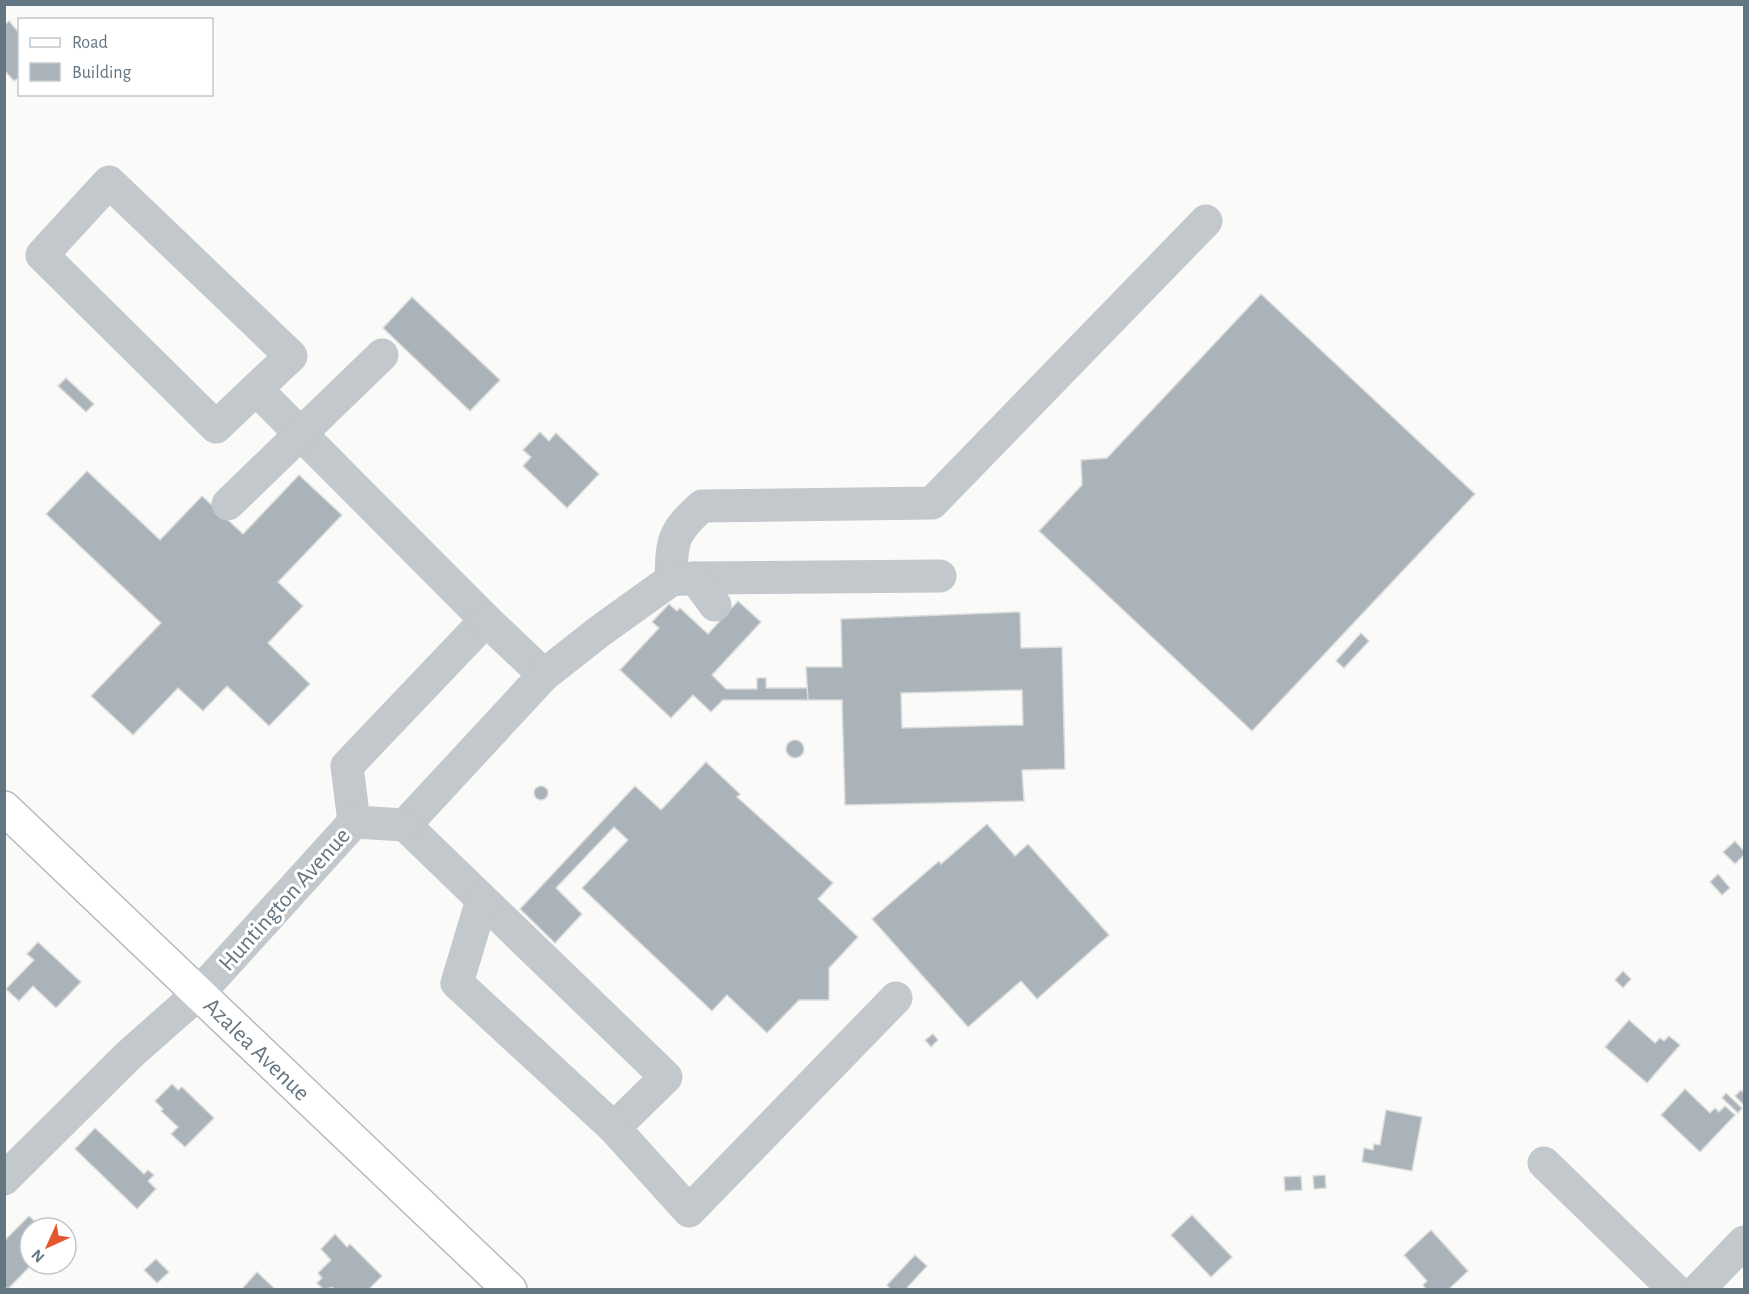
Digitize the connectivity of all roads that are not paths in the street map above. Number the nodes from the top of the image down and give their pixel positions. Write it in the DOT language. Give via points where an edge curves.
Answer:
graph roads {
  1 [pos="1206,221"];
  2 [pos="382,356"];
  3 [pos="256,389"];
  4 [pos="299,435"];
  5 [pos="228,504"];
  6 [pos="940,576"];
  7 [pos="683,579"];
  8 [pos="715,605"];
  9 [pos="486,620"];
  10 [pos="544,675"];
  11 [pos="4,808"];
  12 [pos="354,822"];
  13 [pos="405,825"];
  14 [pos="482,900"];
  15 [pos="199,993"];
  16 [pos="896,998"];
  17 [pos="614,1128"];
  18 [pos="1544,1163"];
  19 [pos="4,1179"];
  20 [pos="1744,1242"];
  21 [pos="510,1290"];
  22 [pos="1675,1290"];
  23 [pos="1698,1290"];
  1 -- 7 [label="street" via="932,503 702,506 683,523 672,543"];
  2 -- 4 [label="street"];
  3 -- 3 [label="street" via="216,426 42,255 109,182 291,356"];
  3 -- 4 [label="street"];
  4 -- 5 [label="street"];
  4 -- 9 [label="street"];
  6 -- 7 [label="street"];
  7 -- 8 [label="street"];
  7 -- 10 [label="street" via="600,631"];
  9 -- 10 [label="street"];
  9 -- 12 [label="street" via="347,766"];
  10 -- 13 [label="street"];
  11 -- 15 [label="main road, Azalea Avenue"];
  12 -- 13 [label="street, Huntington Avenue"];
  12 -- 15 [label="street, Huntington Avenue"];
  13 -- 14 [label="street"];
  14 -- 17 [label="street" via="457,983"];
  14 -- 17 [label="street" via="666,1077"];
  15 -- 19 [label="street, Huntington Avenue" via="130,1054"];
  15 -- 21 [label="main road, Azalea Avenue"];
  16 -- 17 [label="street" via="689,1211"];
  18 -- 22 [label="street"];
  20 -- 23 [label="street"];
}
